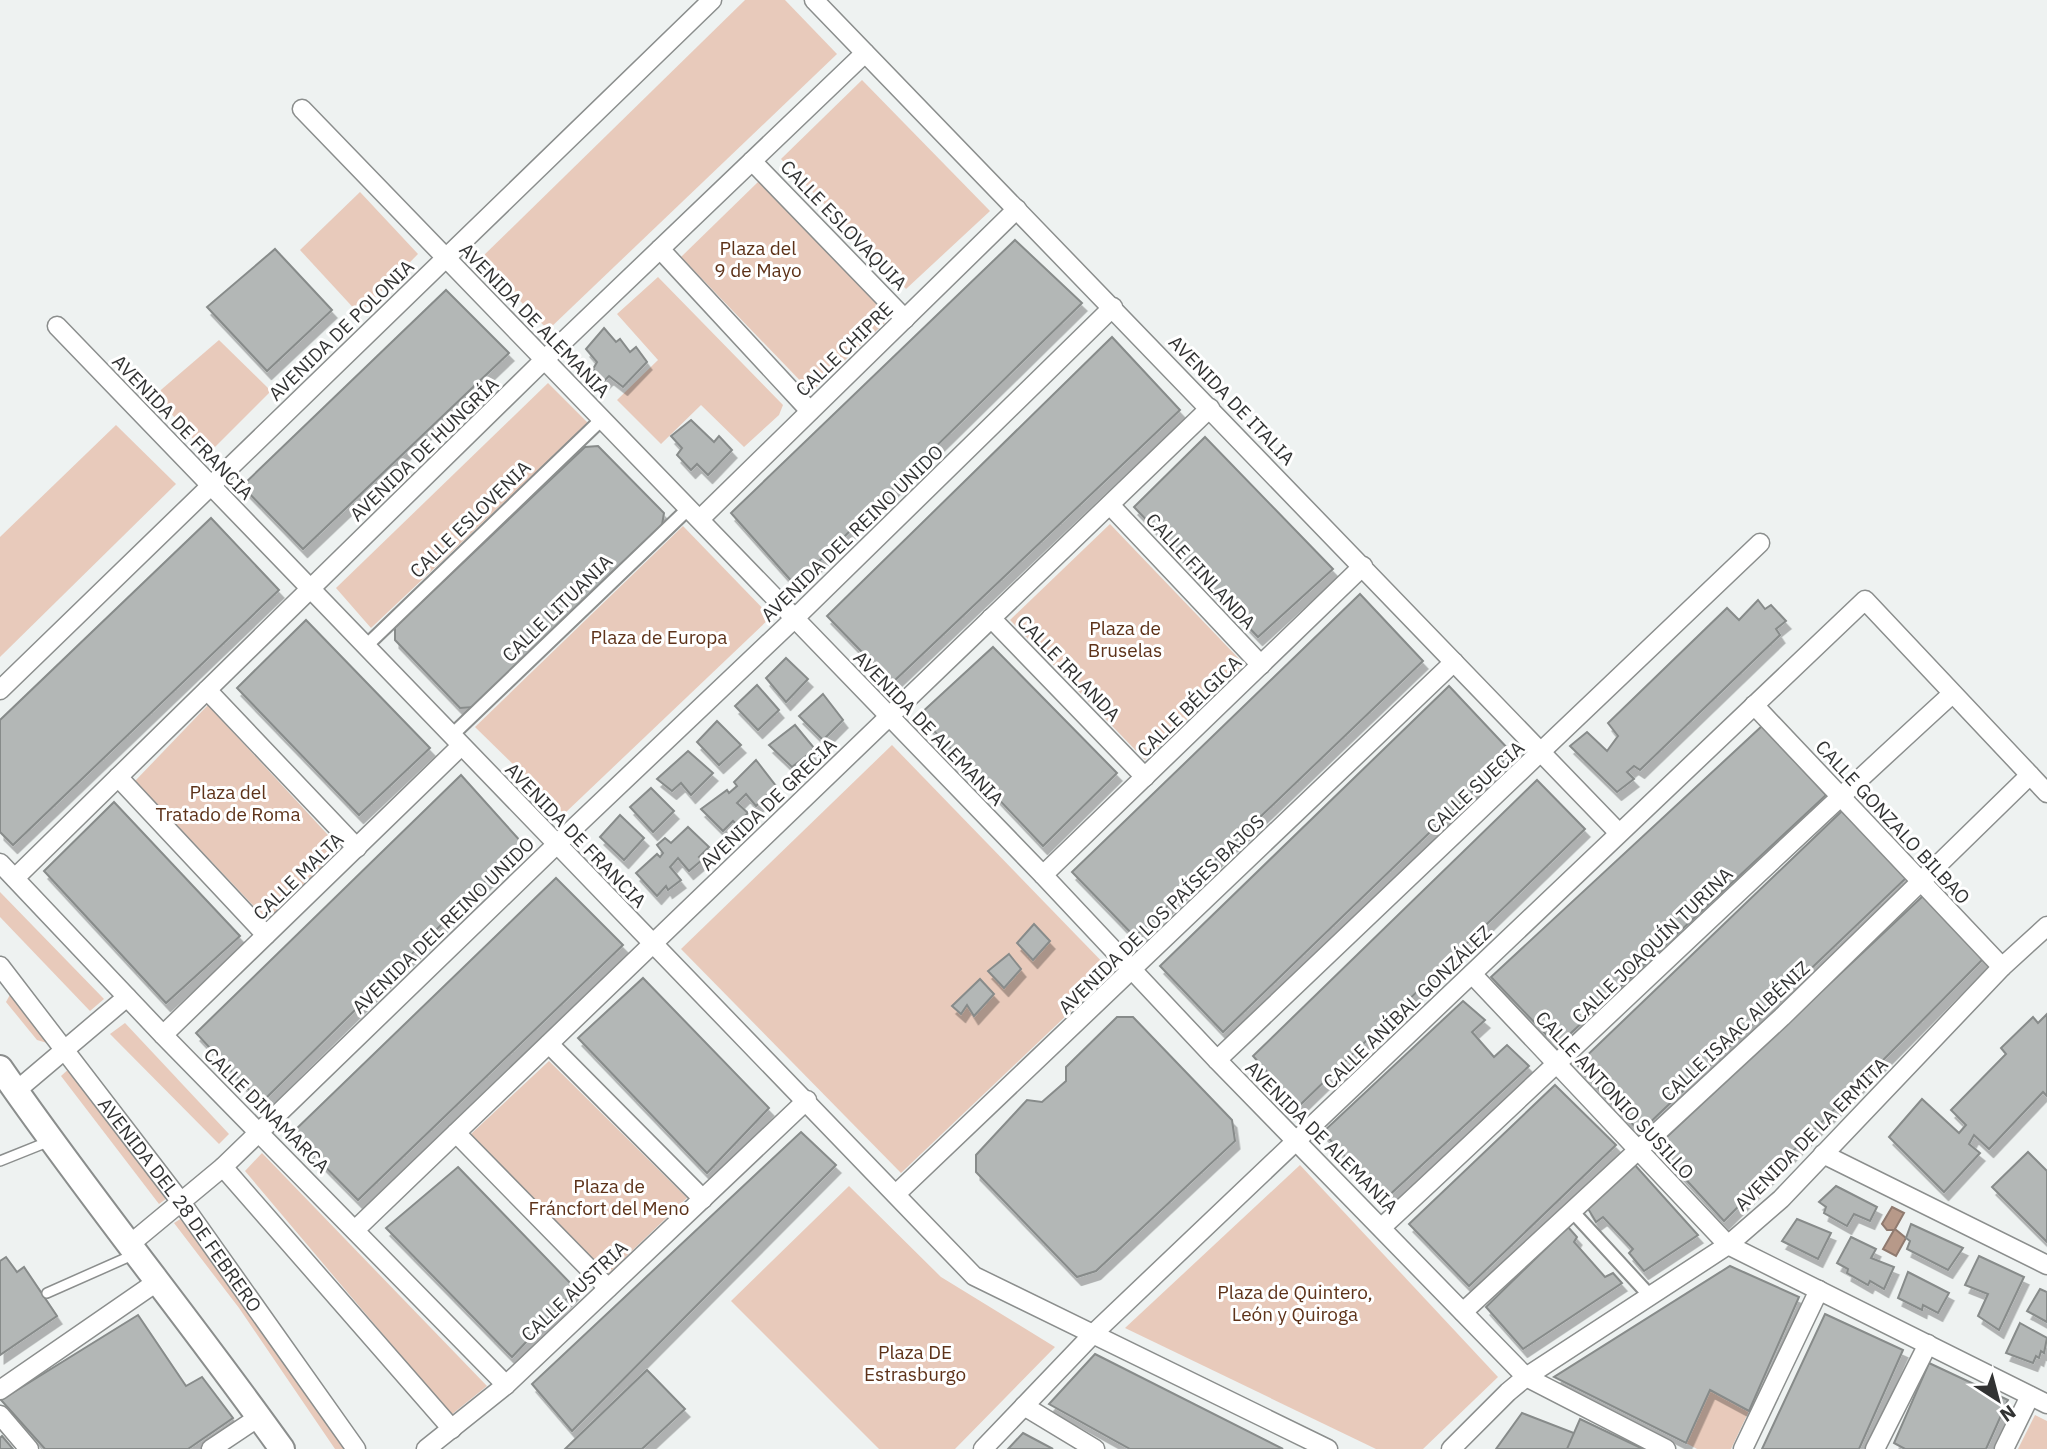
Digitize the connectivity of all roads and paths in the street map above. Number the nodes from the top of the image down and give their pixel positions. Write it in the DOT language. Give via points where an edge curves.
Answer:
graph roads {
  1 [pos="712,0"];
  2 [pos="814,0"];
  3 [pos="865,53"];
  4 [pos="302,108"];
  5 [pos="752,161"];
  6 [pos="1017,209"];
  7 [pos="660,249"];
  8 [pos="445,258"];
  9 [pos="1113,307"];
  10 [pos="905,319"];
  11 [pos="57,326"];
  12 [pos="545,359"];
  13 [pos="1210,408"];
  14 [pos="810,411"];
  15 [pos="602,419"];
  16 [pos="211,486"];
  17 [pos="1110,505"];
  18 [pos="694,514"];
  19 [pos="1760,543"];
  20 [pos="1363,566"];
  21 [pos="310,589"];
  22 [pos="991,618"];
  23 [pos="794,619"];
  24 [pos="365,647"];
  25 [pos="1454,663"];
  26 [pos="1261,665"];
  27 [pos="0,690"];
  28 [pos="207,690"];
  29 [pos="1952,694"];
  30 [pos="1754,705"];
  31 [pos="889,716"];
  32 [pos="456,741"];
  33 [pos="1542,753"];
  34 [pos="2030,775"];
  35 [pos="118,777"];
  36 [pos="1145,777"];
  37 [pos="2047,793"];
  38 [pos="1840,797"];
  39 [pos="1618,832"];
  40 [pos="557,844"];
  41 [pos="357,848"];
  42 [pos="0,863"];
  43 [pos="1043,875"];
  44 [pos="15,878"];
  45 [pos="1920,881"];
  46 [pos="2047,926"];
  47 [pos="266,935"];
  48 [pos="653,944"];
  49 [pos="0,966"];
  50 [pos="2002,967"];
  51 [pos="1133,970"];
  52 [pos="1472,974"];
  53 [pos="127,997"];
  54 [pos="163,1035"];
  55 [pos="548,1044"];
  56 [pos="65,1050"];
  57 [pos="1217,1060"];
  58 [pos="1558,1065"];
  59 [pos="0,1068"];
  60 [pos="16,1091"];
  61 [pos="807,1100"];
  62 [pos="259,1132"];
  63 [pos="456,1133"];
  64 [pos="51,1140"];
  65 [pos="1297,1142"];
  66 [pos="1639,1149"];
  67 [pos="1823,1154"];
  68 [pos="0,1161"];
  69 [pos="223,1167"];
  70 [pos="896,1195"];
  71 [pos="703,1199"];
  72 [pos="181,1202"];
  73 [pos="1572,1211"];
  74 [pos="1382,1227"];
  75 [pos="355,1230"];
  76 [pos="1728,1245"];
  77 [pos="133,1250"];
  78 [pos="2047,1265"];
  79 [pos="158,1281"];
  80 [pos="608,1288"];
  81 [pos="1819,1290"];
  82 [pos="47,1293"];
  83 [pos="1651,1297"];
  84 [pos="1464,1312"];
  85 [pos="1094,1333"];
  86 [pos="1928,1344"];
  87 [pos="1526,1377"];
  88 [pos="2047,1384"];
  89 [pos="506,1385"];
  90 [pos="0,1390"];
  91 [pos="2037,1399"];
  92 [pos="1024,1406"];
  93 [pos="0,1415"];
  94 [pos="259,1417"];
  95 [pos="452,1429"];
  96 [pos="1324,1448"];
  97 [pos="29,1449"];
  98 [pos="211,1449"];
  99 [pos="282,1449"];
  100 [pos="356,1449"];
  101 [pos="426,1449"];
  102 [pos="983,1449"];
  103 [pos="1095,1449"];
  104 [pos="1451,1449"];
  105 [pos="1666,1449"];
  106 [pos="1743,1449"];
  107 [pos="1875,1449"];
  108 [pos="2004,1449"];
  1 -- 8 [label="street, AVENIDA DE POLONIA"];
  2 -- 3 [label="street, AVENIDA DE ITALIA"];
  3 -- 5 [label="street, AVENIDA DE HUNGRÍA"];
  3 -- 6 [label="street, AVENIDA DE ITALIA"];
  4 -- 8 [label="street, AVENIDA DE ALEMANIA"];
  5 -- 7 [label="street, AVENIDA DE HUNGRÍA"];
  5 -- 10 [label="street, CALLE ESLOVAQUIA"];
  6 -- 9 [label="street, AVENIDA DE ITALIA"];
  6 -- 10 [label="street, CALLE CHIPRE"];
  7 -- 12 [label="street, AVENIDA DE HUNGRÍA"];
  7 -- 14 [label="street"];
  8 -- 12 [label="street, AVENIDA DE ALEMANIA"];
  8 -- 16 [label="street, AVENIDA DE POLONIA"];
  9 -- 13 [label="street, AVENIDA DE ITALIA"];
  9 -- 23 [label="street, AVENIDA DEL REINO UNIDO"];
  10 -- 14 [label="street, CALLE CHIPRE"];
  11 -- 16 [label="street, AVENIDA DE FRANCIA"];
  12 -- 15 [label="street, AVENIDA DE ALEMANIA"];
  12 -- 21 [label="street, AVENIDA DE HUNGRÍA"];
  13 -- 17 [label="street, AVENIDA DE GRECIA"];
  13 -- 20 [label="street, AVENIDA DE ITALIA"];
  14 -- 18 [label="street, CALLE CHIPRE"];
  15 -- 18 [label="street, AVENIDA DE ALEMANIA"];
  15 -- 24 [label="street, CALLE ESLOVENIA"];
  16 -- 21 [label="street, AVENIDA DE FRANCIA"];
  16 -- 27 [label="street, AVENIDA DE POLONIA"];
  17 -- 22 [label="street, AVENIDA DE GRECIA"];
  17 -- 26 [label="street, CALLE FINLANDA"];
  18 -- 23 [label="street, AVENIDA DE ALEMANIA"];
  18 -- 32 [label="street, CALLE LITUANIA"];
  19 -- 33 [label="street, CALLE SUECIA"];
  20 -- 25 [label="street, AVENIDA DE ITALIA"];
  20 -- 26 [label="street, CALLE BÉLGICA"];
  21 -- 24 [label="street, AVENIDA DE FRANCIA"];
  21 -- 28 [label="street, AVENIDA DE HUNGRÍA"];
  22 -- 31 [label="street, AVENIDA DE GRECIA"];
  22 -- 36 [label="street, CALLE IRLANDA"];
  23 -- 31 [label="street, AVENIDA DE ALEMANIA"];
  23 -- 40 [label="street, AVENIDA DEL REINO UNIDO"];
  24 -- 32 [label="street, AVENIDA DE FRANCIA"];
  25 -- 33 [label="street, AVENIDA DE ITALIA"];
  25 -- 51 [label="street, AVENIDA DE LOS PAÍSES BAJOS"];
  26 -- 36 [label="street, CALLE BÉLGICA"];
  28 -- 35 [label="street, AVENIDA DE HUNGRÍA"];
  28 -- 41 [label="street"];
  29 -- 30 [label="street, CALLE ANÍBAL GONZÁLEZ" via="1865,600"];
  29 -- 34 [label="street"];
  29 -- 38 [label="street, CALLE JOAQUÍN TURINA"];
  30 -- 38 [label="street, CALLE GONZALO BILBAO"];
  30 -- 39 [label="street, CALLE ANÍBAL GONZÁLEZ"];
  31 -- 43 [label="street, AVENIDA DE ALEMANIA"];
  31 -- 48 [label="street, AVENIDA DE GRECIA"];
  32 -- 40 [label="street, AVENIDA DE FRANCIA"];
  32 -- 41 [label="street, CALLE MALTA"];
  33 -- 39 [label="street, AVENIDA DE ITALIA"];
  33 -- 57 [label="street, CALLE SUECIA"];
  34 -- 37 [label="street"];
  34 -- 45 [label="street, CALLE ISAAC ALBÉNIZ"];
  35 -- 44 [label="street, AVENIDA DE HUNGRÍA"];
  35 -- 47 [label="street"];
  36 -- 43 [label="street, CALLE BÉLGICA"];
  38 -- 45 [label="street, CALLE GONZALO BILBAO"];
  38 -- 58 [label="street, CALLE JOAQUÍN TURINA"];
  39 -- 52 [label="street, CALLE ANÍBAL GONZÁLEZ"];
  40 -- 48 [label="street, AVENIDA DE FRANCIA"];
  40 -- 62 [label="street, AVENIDA DEL REINO UNIDO"];
  41 -- 47 [label="street, CALLE MALTA"];
  42 -- 44 [label="street, CALLE DINAMARCA"];
  43 -- 51 [label="street, AVENIDA DE ALEMANIA"];
  44 -- 53 [label="street, CALLE DINAMARCA"];
  45 -- 50 [label="street, CALLE GONZALO BILBAO"];
  45 -- 66 [label="street, CALLE ISAAC ALBÉNIZ"];
  46 -- 50 [label="street, AVENIDA DE LA ERMITA"];
  47 -- 54 [label="street, CALLE MALTA"];
  48 -- 55 [label="street, AVENIDA DE GRECIA"];
  48 -- 61 [label="street, AVENIDA DE FRANCIA"];
  49 -- 56 [label="street, AVENIDA DEL 28 DE FEBRERO"];
  50 -- 67 [label="street, AVENIDA DE LA ERMITA"];
  51 -- 57 [label="street, AVENIDA DE ALEMANIA"];
  51 -- 70 [label="street, AVENIDA DE LOS PAÍSES BAJOS"];
  52 -- 58 [label="street, CALLE ANTONIO SUSILLO"];
  52 -- 65 [label="street, CALLE ANÍBAL GONZÁLEZ"];
  53 -- 54 [label="street, CALLE DINAMARCA"];
  53 -- 56 [label="street"];
  54 -- 62 [label="street, CALLE DINAMARCA"];
  55 -- 63 [label="street, AVENIDA DE GRECIA"];
  55 -- 71 [label="street"];
  56 -- 60 [label="street"];
  56 -- 72 [label="street, AVENIDA DEL 28 DE FEBRERO"];
  57 -- 65 [label="street, AVENIDA DE ALEMANIA"];
  58 -- 66 [label="street, CALLE ANTONIO SUSILLO"];
  58 -- 74 [label="street, CALLE JOAQUÍN TURINA"];
  59 -- 60 [label="main road"];
  60 -- 64 [label="main road"];
  61 -- 70 [label="street, AVENIDA DE FRANCIA"];
  61 -- 71 [label="street, CALLE AUSTRIA"];
  62 -- 69 [label="street, AVENIDA DEL REINO UNIDO"];
  62 -- 75 [label="street, CALLE DINAMARCA"];
  63 -- 75 [label="street, AVENIDA DE GRECIA"];
  63 -- 80 [label="street"];
  64 -- 68 [label="lane"];
  64 -- 77 [label="main road"];
  65 -- 74 [label="street, AVENIDA DE ALEMANIA"];
  65 -- 85 [label="street, CALLE ANÍBAL GONZÁLEZ"];
  66 -- 73 [label="street, CALLE ISAAC ALBÉNIZ"];
  66 -- 76 [label="street, CALLE ANTONIO SUSILLO"];
  67 -- 76 [label="street, AVENIDA DE LA ERMITA"];
  67 -- 78 [label="street"];
  69 -- 72 [label="street, AVENIDA DEL REINO UNIDO"];
  69 -- 95 [label="street"];
  70 -- 85 [label="street, AVENIDA DE FRANCIA" via="974,1276"];
  71 -- 80 [label="street, CALLE AUSTRIA"];
  72 -- 77 [label="street, AVENIDA DEL REINO UNIDO"];
  72 -- 100 [label="street, AVENIDA DEL 28 DE FEBRERO"];
  73 -- 83 [label="street"];
  73 -- 84 [label="street, CALLE ISAAC ALBÉNIZ"];
  74 -- 84 [label="street, AVENIDA DE ALEMANIA"];
  75 -- 89 [label="street, CALLE DINAMARCA"];
  76 -- 81 [label="street"];
  76 -- 83 [label="street, AVENIDA DE LA ERMITA"];
  77 -- 79 [label="main road"];
  77 -- 82 [label="lane"];
  79 -- 90 [label="street"];
  79 -- 94 [label="main road"];
  80 -- 89 [label="street, CALLE AUSTRIA"];
  81 -- 86 [label="street"];
  81 -- 106 [label="street"];
  83 -- 87 [label="street, AVENIDA DE LA ERMITA"];
  84 -- 87 [label="street, AVENIDA DE ALEMANIA"];
  85 -- 92 [label="street, CALLE ANÍBAL GONZÁLEZ"];
  85 -- 96 [label="street, AVENIDA DE FRANCIA"];
  86 -- 91 [label="street"];
  86 -- 107 [label="street"];
  87 -- 104 [label="street, AVENIDA DE LA ERMITA"];
  87 -- 105 [label="street, AVENIDA DE ALEMANIA"];
  88 -- 91 [label="street"];
  89 -- 95 [label="street, CALLE AUSTRIA"];
  91 -- 108 [label="street"];
  92 -- 102 [label="street, CALLE ANÍBAL GONZÁLEZ"];
  92 -- 103 [label="street"];
  93 -- 97 [label="street"];
  94 -- 98 [label="street"];
  94 -- 99 [label="main road"];
  95 -- 101 [label="street, CALLE AUSTRIA"];
}
